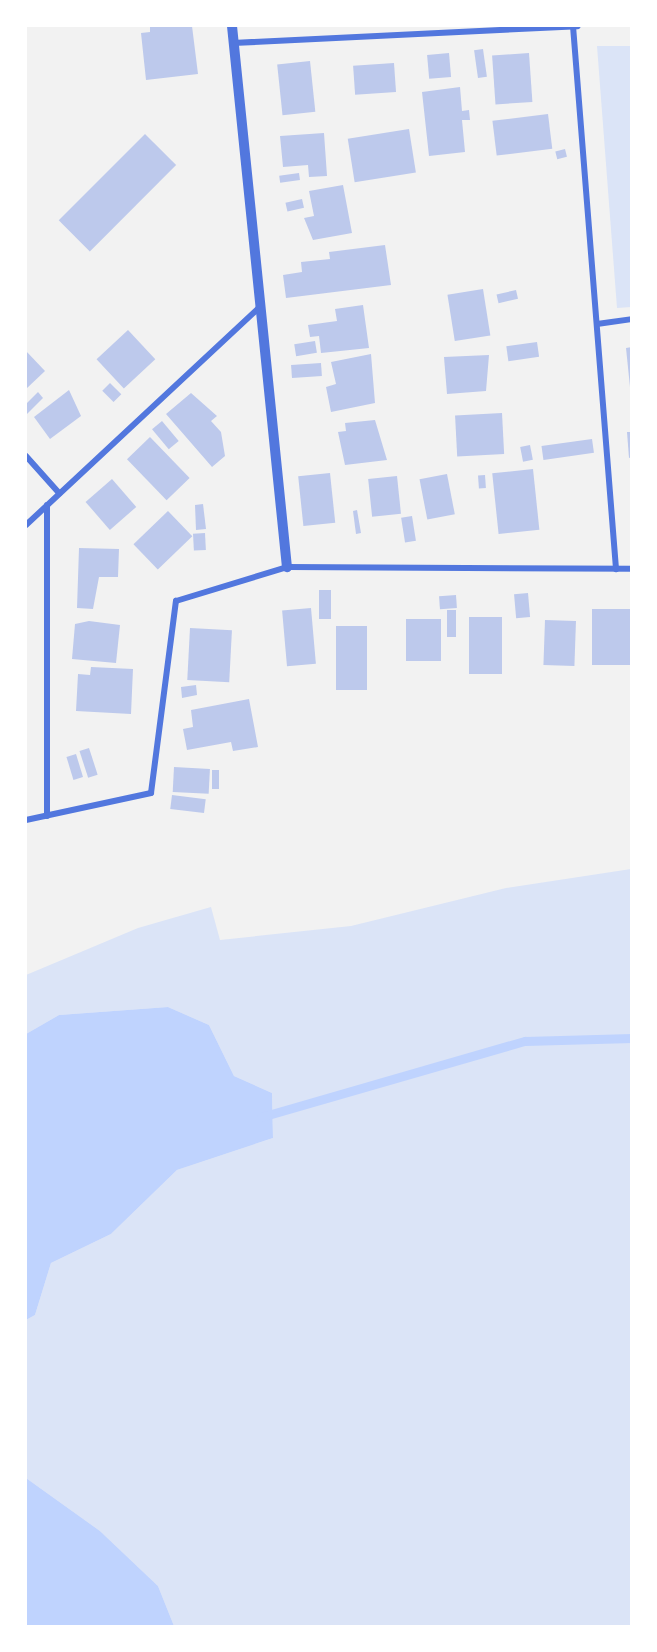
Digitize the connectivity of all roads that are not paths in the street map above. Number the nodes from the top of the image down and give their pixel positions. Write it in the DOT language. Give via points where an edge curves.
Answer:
graph roads {
  1 [pos="232,26"];
  2 [pos="575,26"];
  3 [pos="233,43"];
  4 [pos="260,307"];
  5 [pos="632,319"];
  6 [pos="597,324"];
  7 [pos="26,456"];
  8 [pos="59,494"];
  9 [pos="46,505"];
  10 [pos="26,525"];
  11 [pos="286,567"];
  12 [pos="616,569"];
  13 [pos="632,569"];
  14 [pos="47,816"];
  15 [pos="26,820"];
  1 -- 3 [label="street"];
  2 -- 3 [label="street"];
  2 -- 6 [label="street"];
  3 -- 4 [label="street"];
  4 -- 8 [label="street"];
  4 -- 11 [label="street"];
  5 -- 6 [label="street"];
  6 -- 12 [label="street"];
  7 -- 8 [label="street"];
  8 -- 9 [label="street"];
  9 -- 10 [label="street"];
  9 -- 14 [label="street"];
  11 -- 12 [label="street"];
  11 -- 14 [label="street" via="176,601 152,793"];
  12 -- 13 [label="street"];
  14 -- 15 [label="street"];
}
